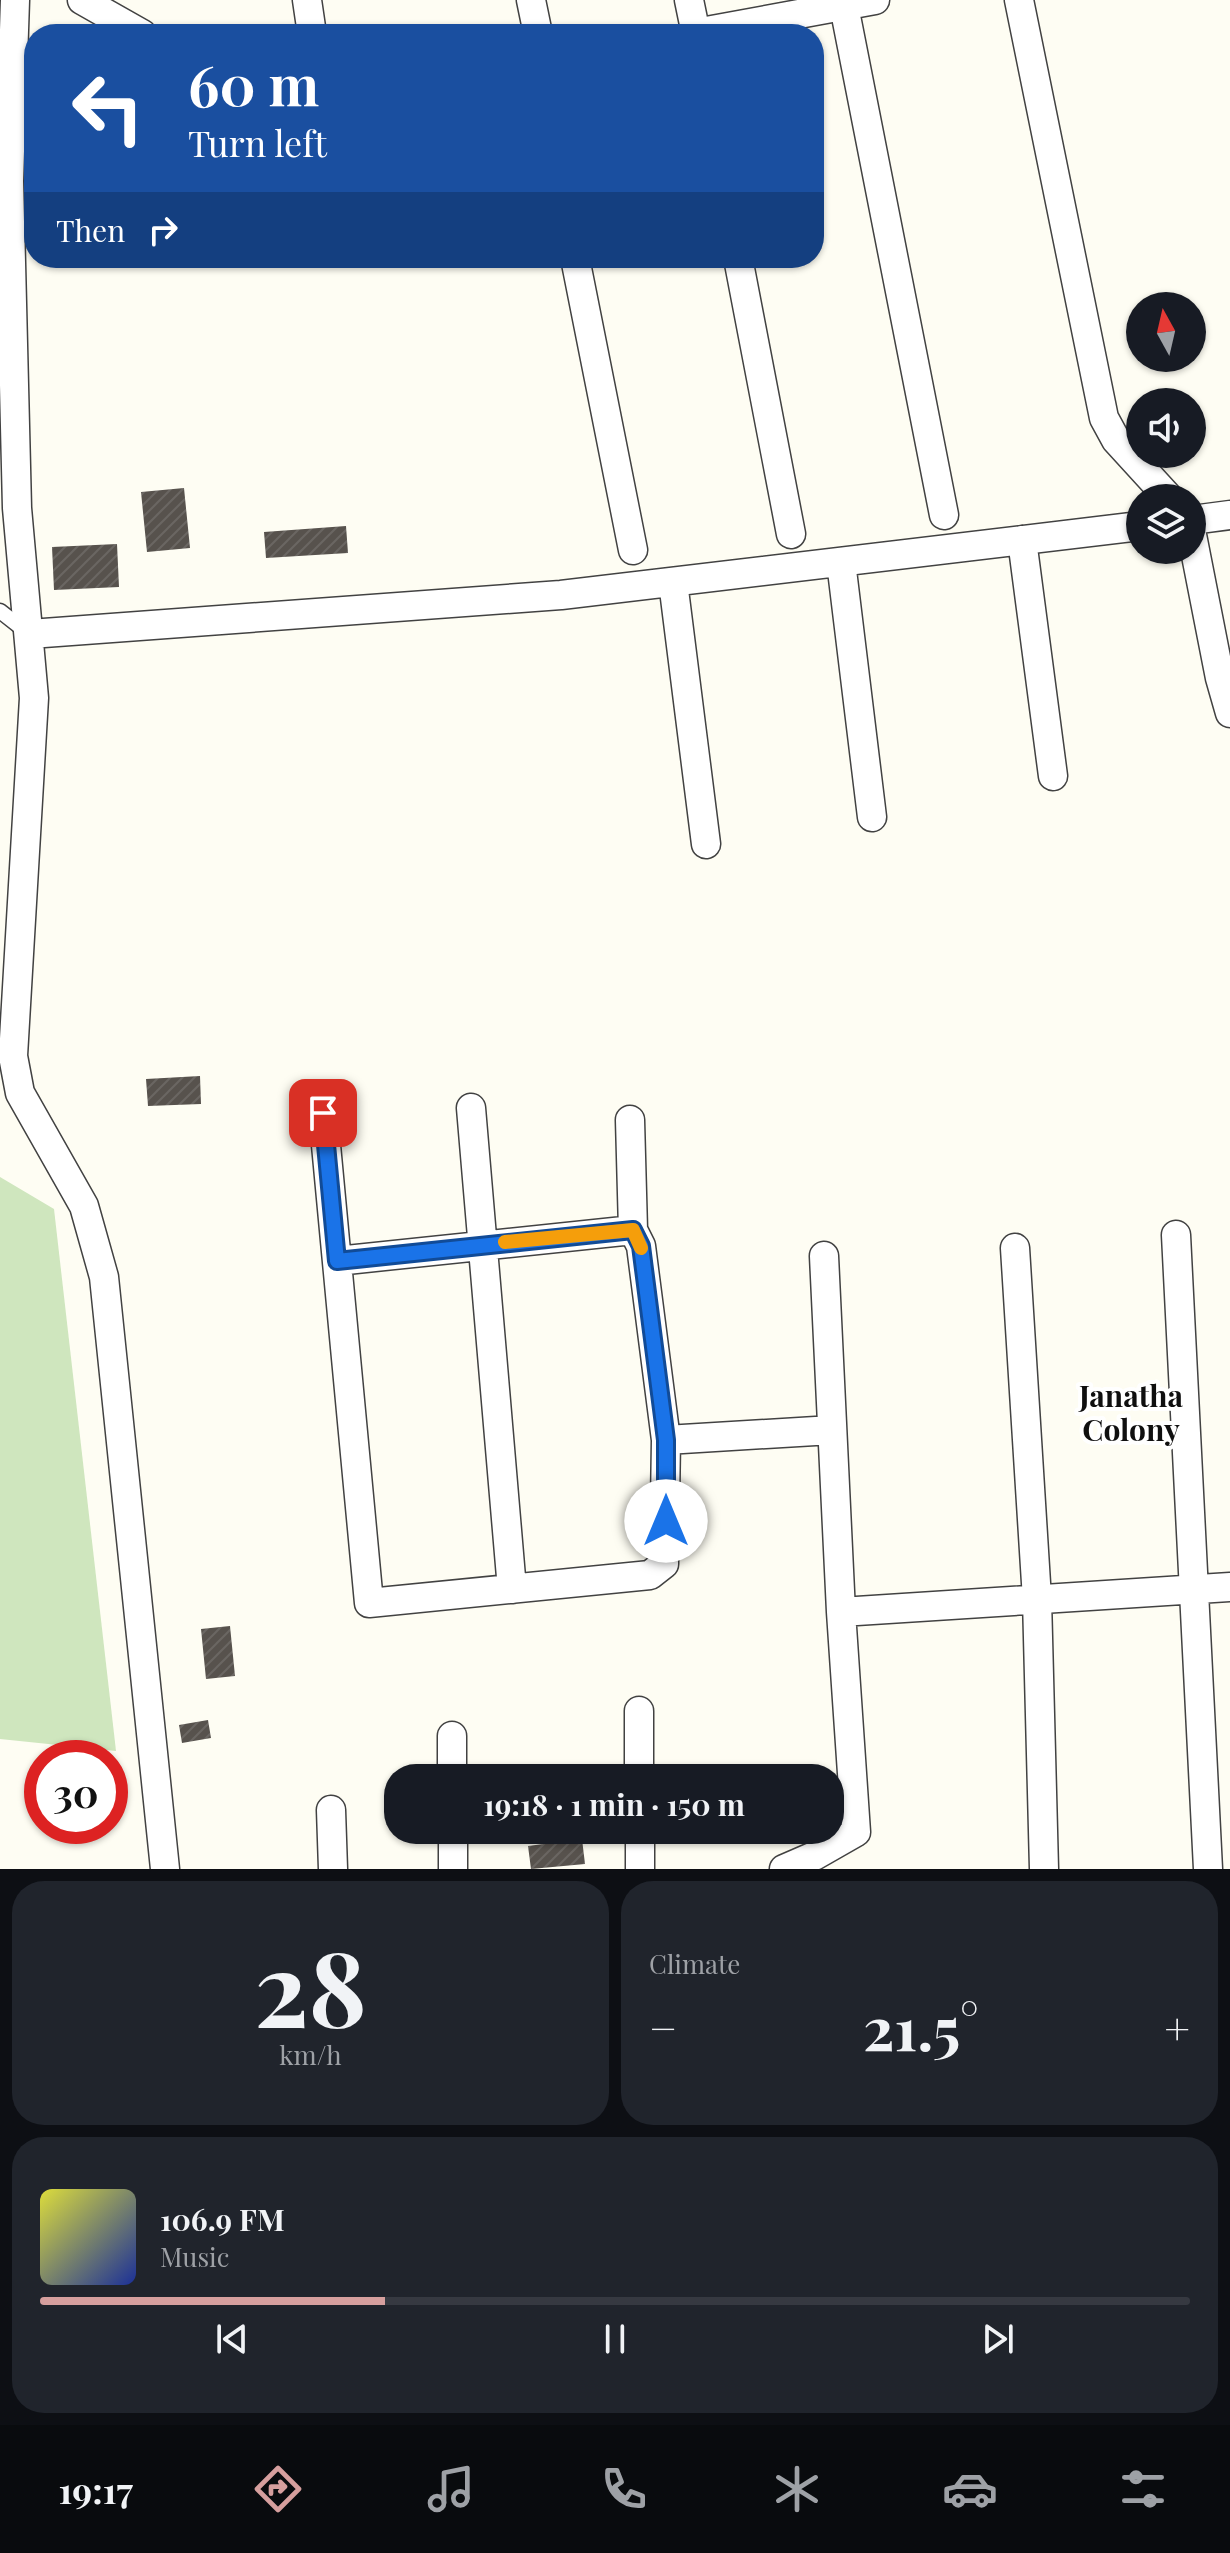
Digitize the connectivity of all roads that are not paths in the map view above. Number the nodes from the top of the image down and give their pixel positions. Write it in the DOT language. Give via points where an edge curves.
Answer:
graph roads {
  1 [pos="15,0"];
  2 [pos="82,0"];
  3 [pos="307,0"];
  4 [pos="531,0"];
  5 [pos="689,0"];
  6 [pos="875,0"];
  7 [pos="1019,0"];
  8 [pos="844,6"];
  9 [pos="124,24"];
  10 [pos="311,24"];
  11 [pos="536,24"];
  12 [pos="693,24"];
  13 [pos="748,24"];
  14 [pos="577,268"];
  15 [pos="740,268"];
  16 [pos="1156,484"];
  17 [pos="944,515"];
  18 [pos="1230,515"];
  19 [pos="1206,518"];
  20 [pos="1126,528"];
  21 [pos="791,534"];
  22 [pos="1022,540"];
  23 [pos="633,550"];
  24 [pos="841,562"];
  25 [pos="1198,564"];
  26 [pos="673,582"];
  27 [pos="0,611"];
  28 [pos="30,634"];
  29 [pos="1230,713"];
  30 [pos="1053,776"];
  31 [pos="872,817"];
  32 [pos="706,844"];
  33 [pos="11,925"];
  34 [pos="471,1108"];
  35 [pos="323,1113"];
  36 [pos="630,1120"];
  37 [pos="633,1230"];
  38 [pos="1176,1235"];
  39 [pos="482,1245"];
  40 [pos="1015,1248"];
  41 [pos="824,1256"];
  42 [pos="337,1261"];
  43 [pos="832,1430"];
  44 [pos="666,1440"];
  45 [pos="1230,1587"];
  46 [pos="512,1589"];
  47 [pos="1195,1589"];
  48 [pos="1037,1599"];
  49 [pos="841,1612"];
  50 [pos="639,1711"];
  51 [pos="452,1736"];
  52 [pos="452,1764"];
  53 [pos="639,1764"];
  54 [pos="331,1810"];
  55 [pos="453,1844"];
  56 [pos="640,1844"];
  57 [pos="165,1869"];
  58 [pos="333,1869"];
  59 [pos="453,1869"];
  60 [pos="640,1869"];
  61 [pos="784,1869"];
  62 [pos="1044,1869"];
  63 [pos="1208,1869"];
  1 -- 28 [label="street" via="9,181 17,508"];
  2 -- 9 [label="street"];
  3 -- 10 [label="street"];
  4 -- 11 [label="street"];
  5 -- 12 [label="street"];
  6 -- 8 [label="street"];
  7 -- 16 [label="street" via="1104,418 1116,440"];
  8 -- 13 [label="street"];
  8 -- 17 [label="street"];
  14 -- 23 [label="street"];
  15 -- 21 [label="street"];
  18 -- 19 [label="street"];
  20 -- 22 [label="street"];
  22 -- 24 [label="street"];
  22 -- 30 [label="street"];
  24 -- 26 [label="street"];
  24 -- 31 [label="street"];
  25 -- 29 [label="street"];
  26 -- 28 [label="street"];
  26 -- 32 [label="street"];
  27 -- 28 [label="lane"];
  28 -- 33 [label="street" via="34,698"];
  33 -- 57 [label="street" via="13,1056 20,1093 84,1206 104,1277"];
  34 -- 39 [label="street"];
  35 -- 42 [label="street"];
  36 -- 37 [label="street"];
  37 -- 39 [label="street"];
  37 -- 44 [label="street" via="641,1246"];
  38 -- 47 [label="street"];
  39 -- 42 [label="street"];
  39 -- 46 [label="street"];
  40 -- 48 [label="street"];
  41 -- 43 [label="street"];
  42 -- 46 [label="street" via="369,1603"];
  43 -- 44 [label="street"];
  43 -- 49 [label="street"];
  44 -- 46 [label="street" via="664,1564 650,1575"];
  45 -- 47 [label="street"];
  47 -- 48 [label="street"];
  47 -- 63 [label="street"];
  48 -- 49 [label="street"];
  48 -- 62 [label="street"];
  49 -- 61 [label="street" via="856,1832"];
  50 -- 53 [label="street"];
  51 -- 52 [label="street"];
  54 -- 58 [label="street"];
  55 -- 59 [label="street"];
  56 -- 60 [label="street"];
}
